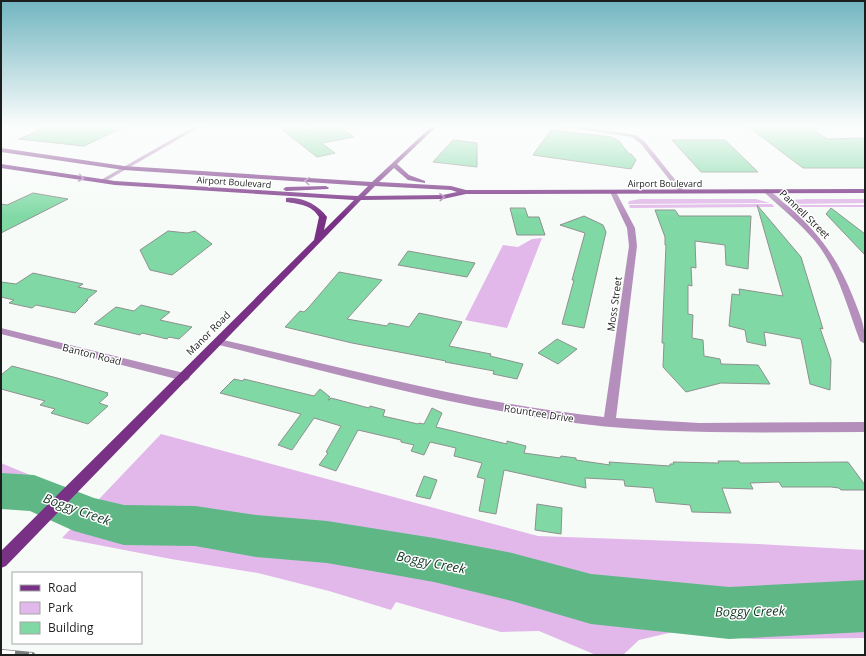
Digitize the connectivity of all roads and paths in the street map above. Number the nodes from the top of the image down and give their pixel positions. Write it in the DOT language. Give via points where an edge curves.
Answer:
graph roads {
  1 [pos="39,156"];
  2 [pos="146,156"];
  3 [pos="403,156"];
  4 [pos="653,156"];
  5 [pos="394,164"];
  6 [pos="1,166"];
  7 [pos="124,168"];
  8 [pos="102,181"];
  9 [pos="374,184"];
  10 [pos="451,188"];
  11 [pos="766,191"];
  12 [pos="865,191"];
  13 [pos="466,192"];
  14 [pos="613,192"];
  15 [pos="682,192"];
  16 [pos="251,193"];
  17 [pos="361,198"];
  18 [pos="318,240"];
  19 [pos="1,331"];
  20 [pos="865,341"];
  21 [pos="219,342"];
  22 [pos="184,377"];
  23 [pos="609,422"];
  24 [pos="865,426"];
  25 [pos="1,561"];
  1 -- 7 [label="main road, Airport Boulevard"];
  2 -- 7 [label="street"];
  3 -- 5 [label="main road, Manor Road"];
  4 -- 15 [label="street"];
  5 -- 9 [label="main road, Manor Road"];
  5 -- 10 [label="main road" via="407,178"];
  6 -- 8 [label="main road, Airport Boulevard, one-way"];
  7 -- 8 [label="street"];
  9 -- 7 [label="main road, Airport Boulevard, one-way"];
  8 -- 16 [label="main road, Airport Boulevard"];
  9 -- 10 [label="main road, Airport Boulevard"];
  9 -- 16 [label="main road" via="345,188 269,189"];
  9 -- 17 [label="main road, Manor Road"];
  10 -- 13 [label="main road, Airport Boulevard"];
  10 -- 17 [label="main road" via="386,192"];
  11 -- 12 [label="main road, Airport Boulevard"];
  11 -- 15 [label="main road, Airport Boulevard"];
  11 -- 20 [label="street, Pannell Street" via="801,222 824,248 839,276"];
  13 -- 14 [label="main road, Airport Boulevard"];
  17 -- 13 [label="main road, Airport Boulevard, one-way" via="443,197"];
  14 -- 15 [label="main road, Airport Boulevard"];
  14 -- 23 [label="street, Moss Street" via="631,228 633,241"];
  16 -- 17 [label="main road, Airport Boulevard"];
  16 -- 18 [label="main road" via="304,203 320,211 323,217"];
  17 -- 18 [label="main road, Manor Road"];
  18 -- 21 [label="main road, Manor Road"];
  19 -- 22 [label="street, Banton Road"];
  21 -- 22 [label="main road, Manor Road"];
  21 -- 23 [label="street, Rountree Drive" via="471,401 554,416"];
  22 -- 25 [label="main road, Manor Road"];
  23 -- 24 [label="street, Rountree Drive" via="698,428"];
}
